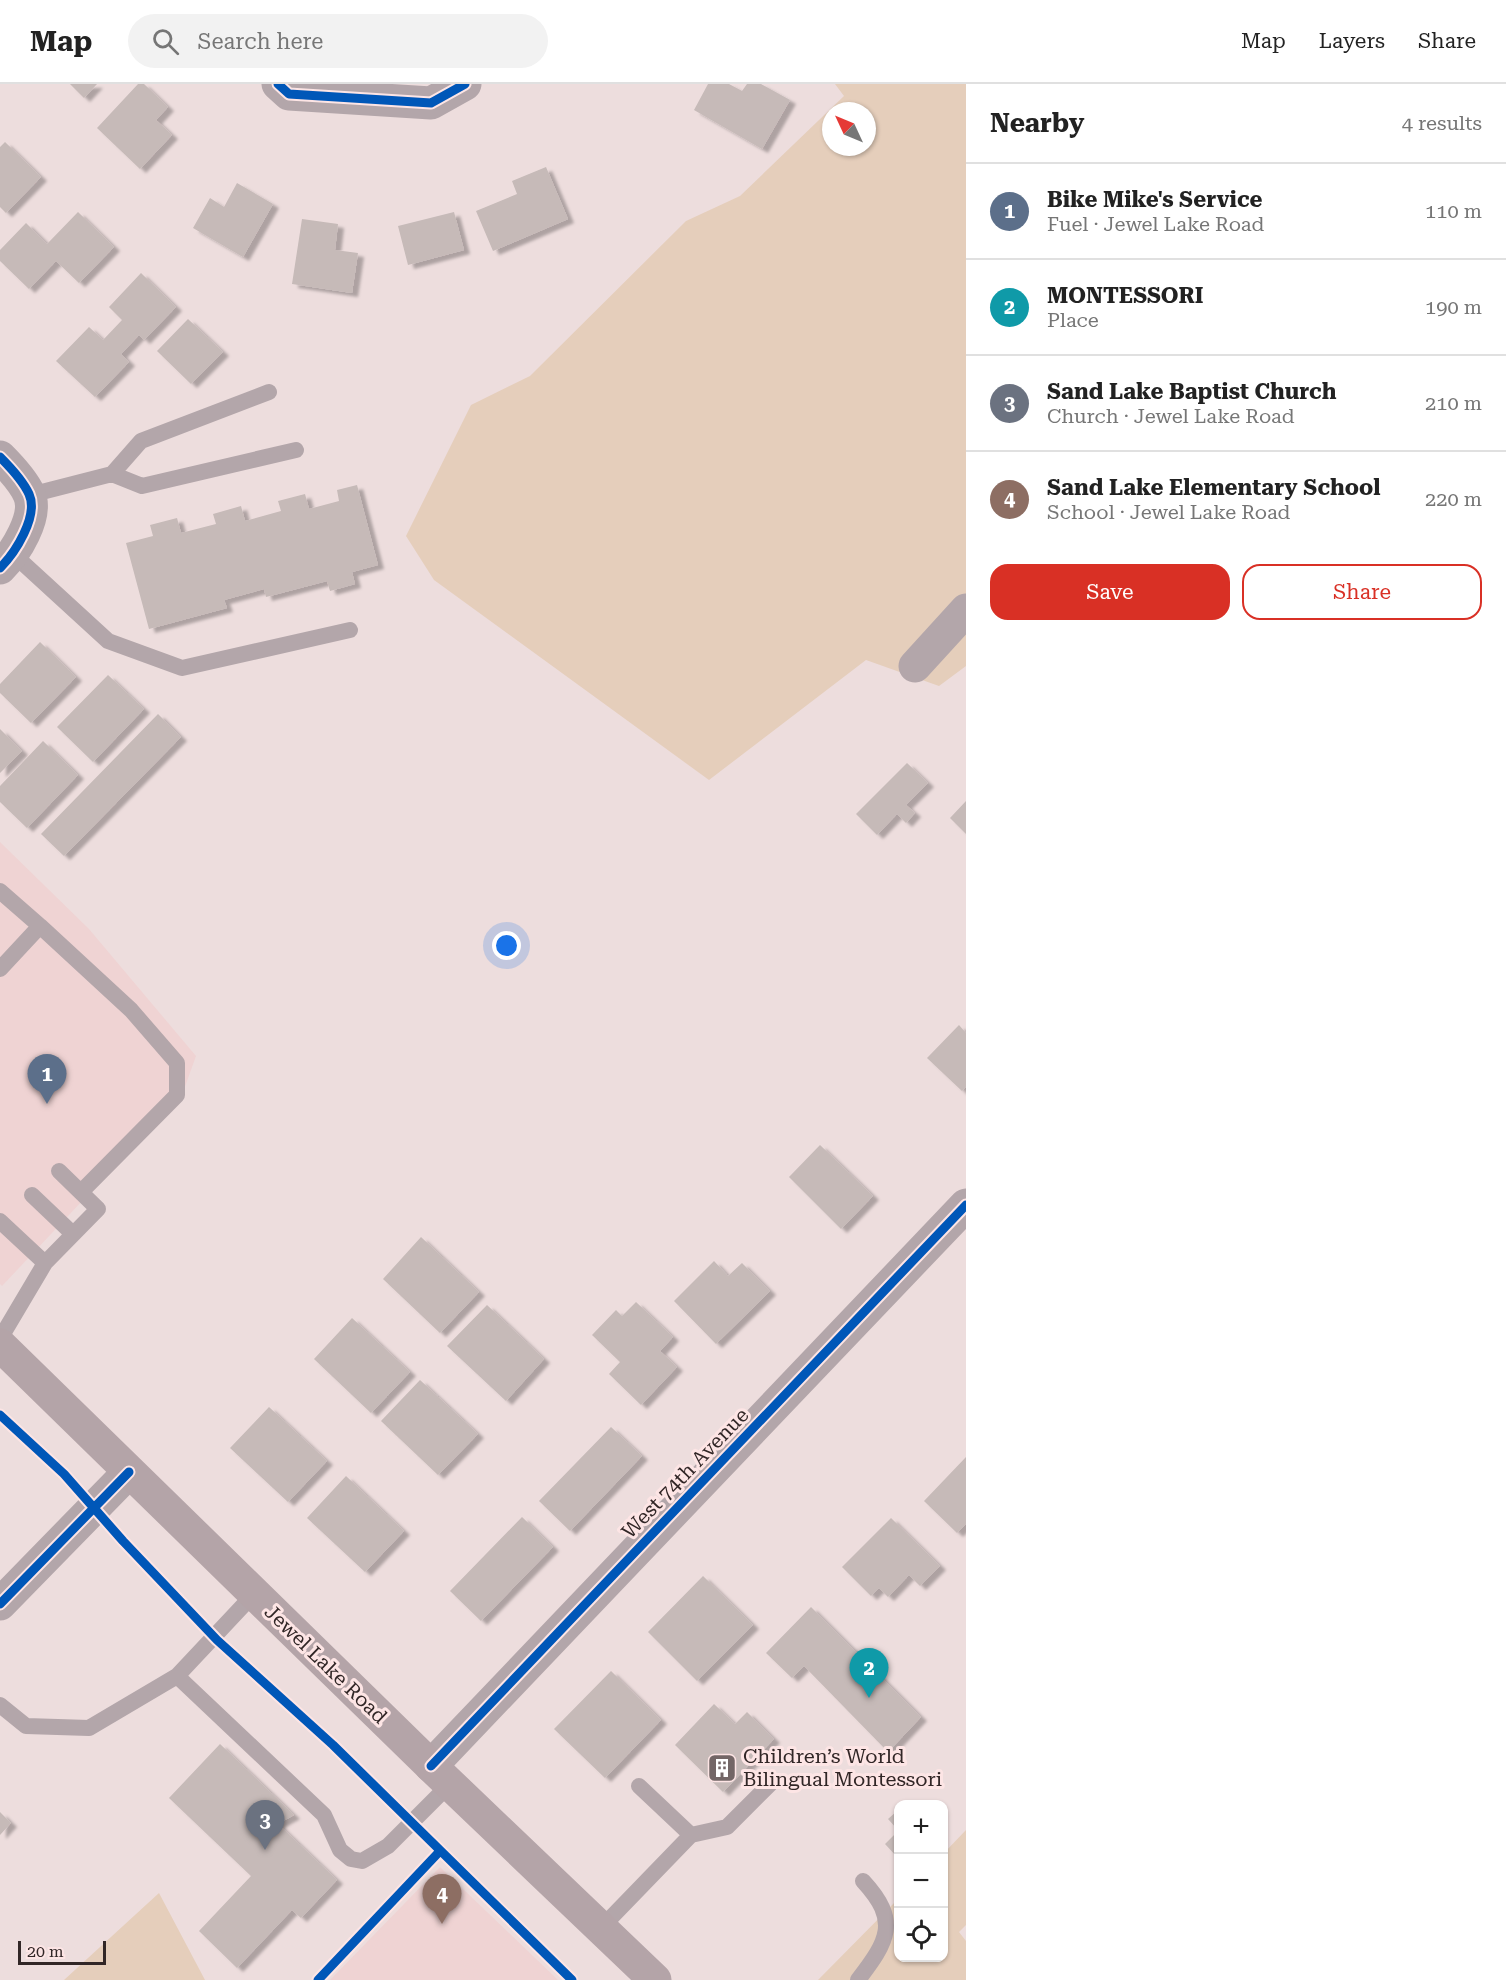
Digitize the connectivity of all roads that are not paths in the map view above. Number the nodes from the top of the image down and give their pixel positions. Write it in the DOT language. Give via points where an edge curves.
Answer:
graph roads {
  1 [pos="278,84"];
  2 [pos="465,84"];
  3 [pos="269,392"];
  4 [pos="296,450"];
  5 [pos="0,458"];
  6 [pos="112,474"];
  7 [pos="30,495"];
  8 [pos="7,561"];
  9 [pos="966,610"];
  10 [pos="350,630"];
  11 [pos="915,666"];
  12 [pos="0,891"];
  13 [pos="40,926"];
  14 [pos="0,969"];
  15 [pos="59,1171"];
  16 [pos="81,1192"];
  17 [pos="32,1195"];
  18 [pos="966,1205"];
  19 [pos="0,1221"];
  20 [pos="73,1234"];
  21 [pos="45,1263"];
  22 [pos="0,1339"];
  23 [pos="0,1345"];
  24 [pos="129,1472"];
  25 [pos="254,1594"];
  26 [pos="0,1604"];
  27 [pos="177,1676"];
  28 [pos="0,1705"];
  29 [pos="440,1775"];
  30 [pos="773,1781"];
  31 [pos="639,1785"];
  32 [pos="691,1835"];
  33 [pos="863,1881"];
  34 [pos="601,1928"];
  35 [pos="655,1980"];
  36 [pos="858,1980"];
  1 -- 2 [label="street" via="289,94 431,103"];
  3 -- 6 [label="lane" via="141,441"];
  4 -- 6 [label="lane" via="142,486"];
  5 -- 7 [label="street"];
  6 -- 7 [label="lane"];
  7 -- 8 [label="street" via="30,521"];
  8 -- 10 [label="lane" via="108,641 182,668"];
  9 -- 11 [label="street"];
  12 -- 13 [label="lane"];
  13 -- 14 [label="lane"];
  13 -- 16 [label="lane" via="131,1010 177,1063 177,1095"];
  15 -- 16 [label="lane"];
  16 -- 20 [label="lane" via="98,1209"];
  17 -- 20 [label="lane"];
  18 -- 29 [label="street, West 74th Avenue"];
  19 -- 21 [label="lane"];
  20 -- 21 [label="lane"];
  21 -- 22 [label="lane"];
  23 -- 24 [label="main road, Jewel Lake Road"];
  24 -- 25 [label="main road, Jewel Lake Road"];
  24 -- 26 [label="street"];
  25 -- 27 [label="lane"];
  25 -- 29 [label="main road, Jewel Lake Road"];
  27 -- 28 [label="lane" via="89,1728 26,1726"];
  27 -- 29 [label="lane" via="324,1815 340,1850 351,1859 362,1861 388,1846"];
  29 -- 34 [label="main road, Jewel Lake Road"];
  30 -- 32 [label="lane" via="727,1827"];
  31 -- 32 [label="lane"];
  32 -- 34 [label="lane"];
  33 -- 36 [label="lane" via="878,1898 886,1916 886,1931 872,1962"];
  34 -- 35 [label="main road, Jewel Lake Road"];
}
